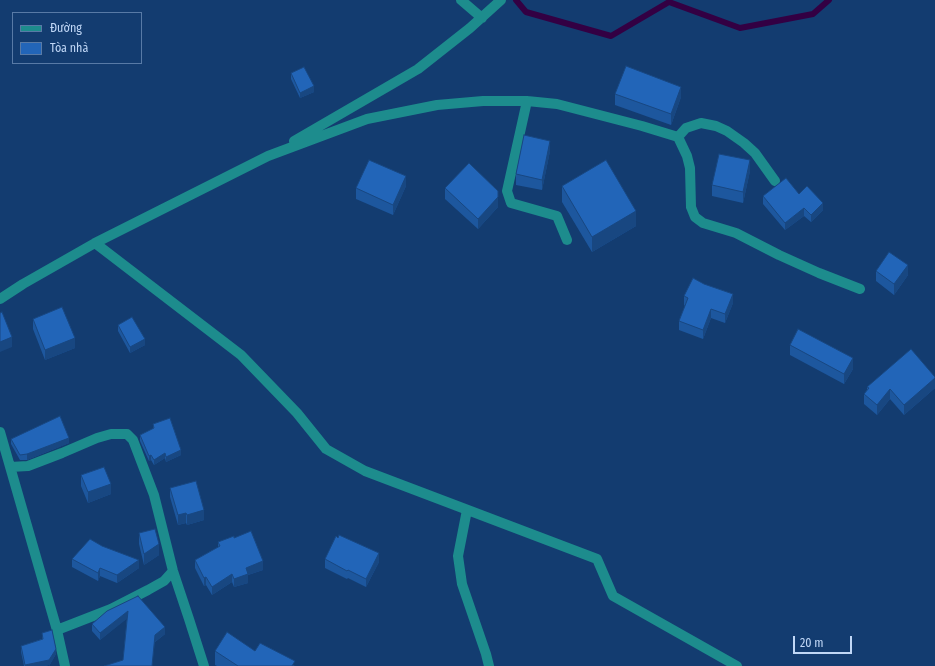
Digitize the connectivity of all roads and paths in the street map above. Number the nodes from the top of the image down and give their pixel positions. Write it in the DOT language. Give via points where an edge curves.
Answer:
graph roads {
  1 [pos="461,0"];
  2 [pos="501,0"];
  3 [pos="482,18"];
  4 [pos="527,101"];
  5 [pos="678,137"];
  6 [pos="268,156"];
  7 [pos="775,181"];
  8 [pos="567,240"];
  9 [pos="95,243"];
  10 [pos="860,289"];
  11 [pos="0,299"];
  12 [pos="0,432"];
  13 [pos="10,466"];
  14 [pos="467,510"];
  15 [pos="173,571"];
  16 [pos="56,630"];
  17 [pos="65,666"];
  18 [pos="204,666"];
  19 [pos="488,666"];
  20 [pos="737,666"];
  1 -- 3 [label="street"];
  2 -- 3 [label="street"];
  3 -- 6 [label="street" via="418,69"];
  4 -- 5 [label="street" via="557,104"];
  4 -- 6 [label="street" via="437,105 367,119"];
  4 -- 8 [label="street" via="507,191 511,202 557,216"];
  5 -- 7 [label="street" via="686,128 701,123 727,130 755,153"];
  5 -- 10 [label="street" via="690,168 691,207 694,217 703,223 736,233 779,255"];
  6 -- 9 [label="street"];
  9 -- 11 [label="street"];
  9 -- 14 [label="street" via="241,355 297,413 326,449 365,471"];
  12 -- 13 [label="street"];
  13 -- 15 [label="street" via="28,466 97,438 111,434 127,434 134,440 154,495"];
  13 -- 16 [label="street"];
  14 -- 19 [label="street" via="458,556 462,584"];
  14 -- 20 [label="street" via="597,559 613,596"];
  15 -- 16 [label="street" via="164,581 148,590"];
  15 -- 18 [label="street"];
  16 -- 17 [label="street"];
}
